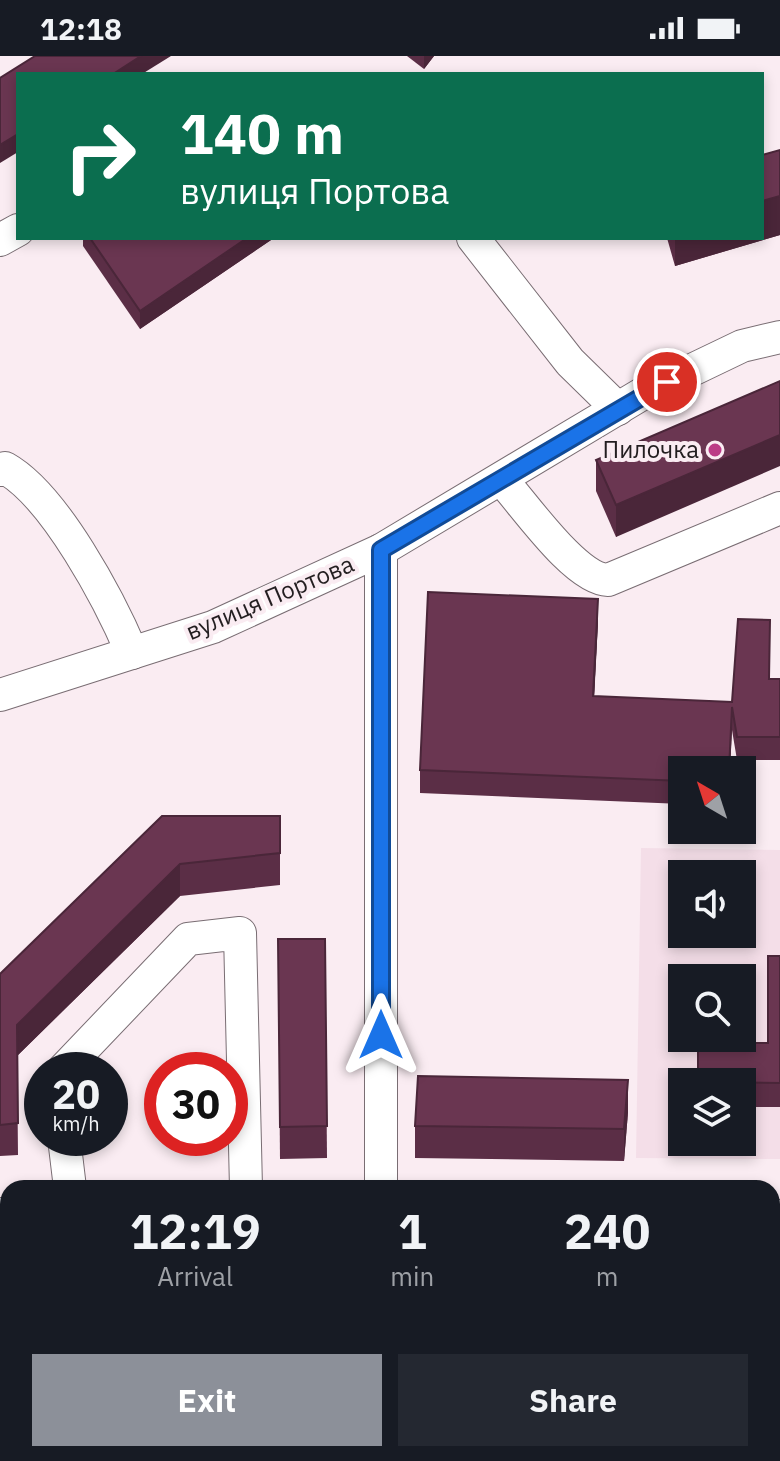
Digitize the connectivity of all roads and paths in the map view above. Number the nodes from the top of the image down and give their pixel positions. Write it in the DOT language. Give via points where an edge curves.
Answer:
graph roads {
  1 [pos="475,240"];
  2 [pos="780,337"];
  3 [pos="618,409"];
  4 [pos="0,470"];
  5 [pos="501,479"];
  6 [pos="780,508"];
  7 [pos="381,550"];
  8 [pos="132,653"];
  9 [pos="0,695"];
  10 [pos="80,1052"];
  11 [pos="66,1156"];
  12 [pos="69,1180"];
  13 [pos="246,1180"];
  14 [pos="381,1180"];
  1 -- 3 [label="street" via="570,362"];
  2 -- 3 [label="street, вулиця Портова" via="742,346"];
  3 -- 5 [label="street, вулиця Портова"];
  4 -- 8 [label="street" via="17,474 51,514 115,613"];
  5 -- 6 [label="street" via="580,568 600,580"];
  5 -- 7 [label="street, вулиця Портова"];
  7 -- 8 [label="street, вулиця Портова" via="213,627"];
  7 -- 14 [label="street"];
  8 -- 9 [label="street, вулиця Портова"];
  10 -- 13 [label="street" via="188,939 240,933"];
  11 -- 12 [label="street"];
}
